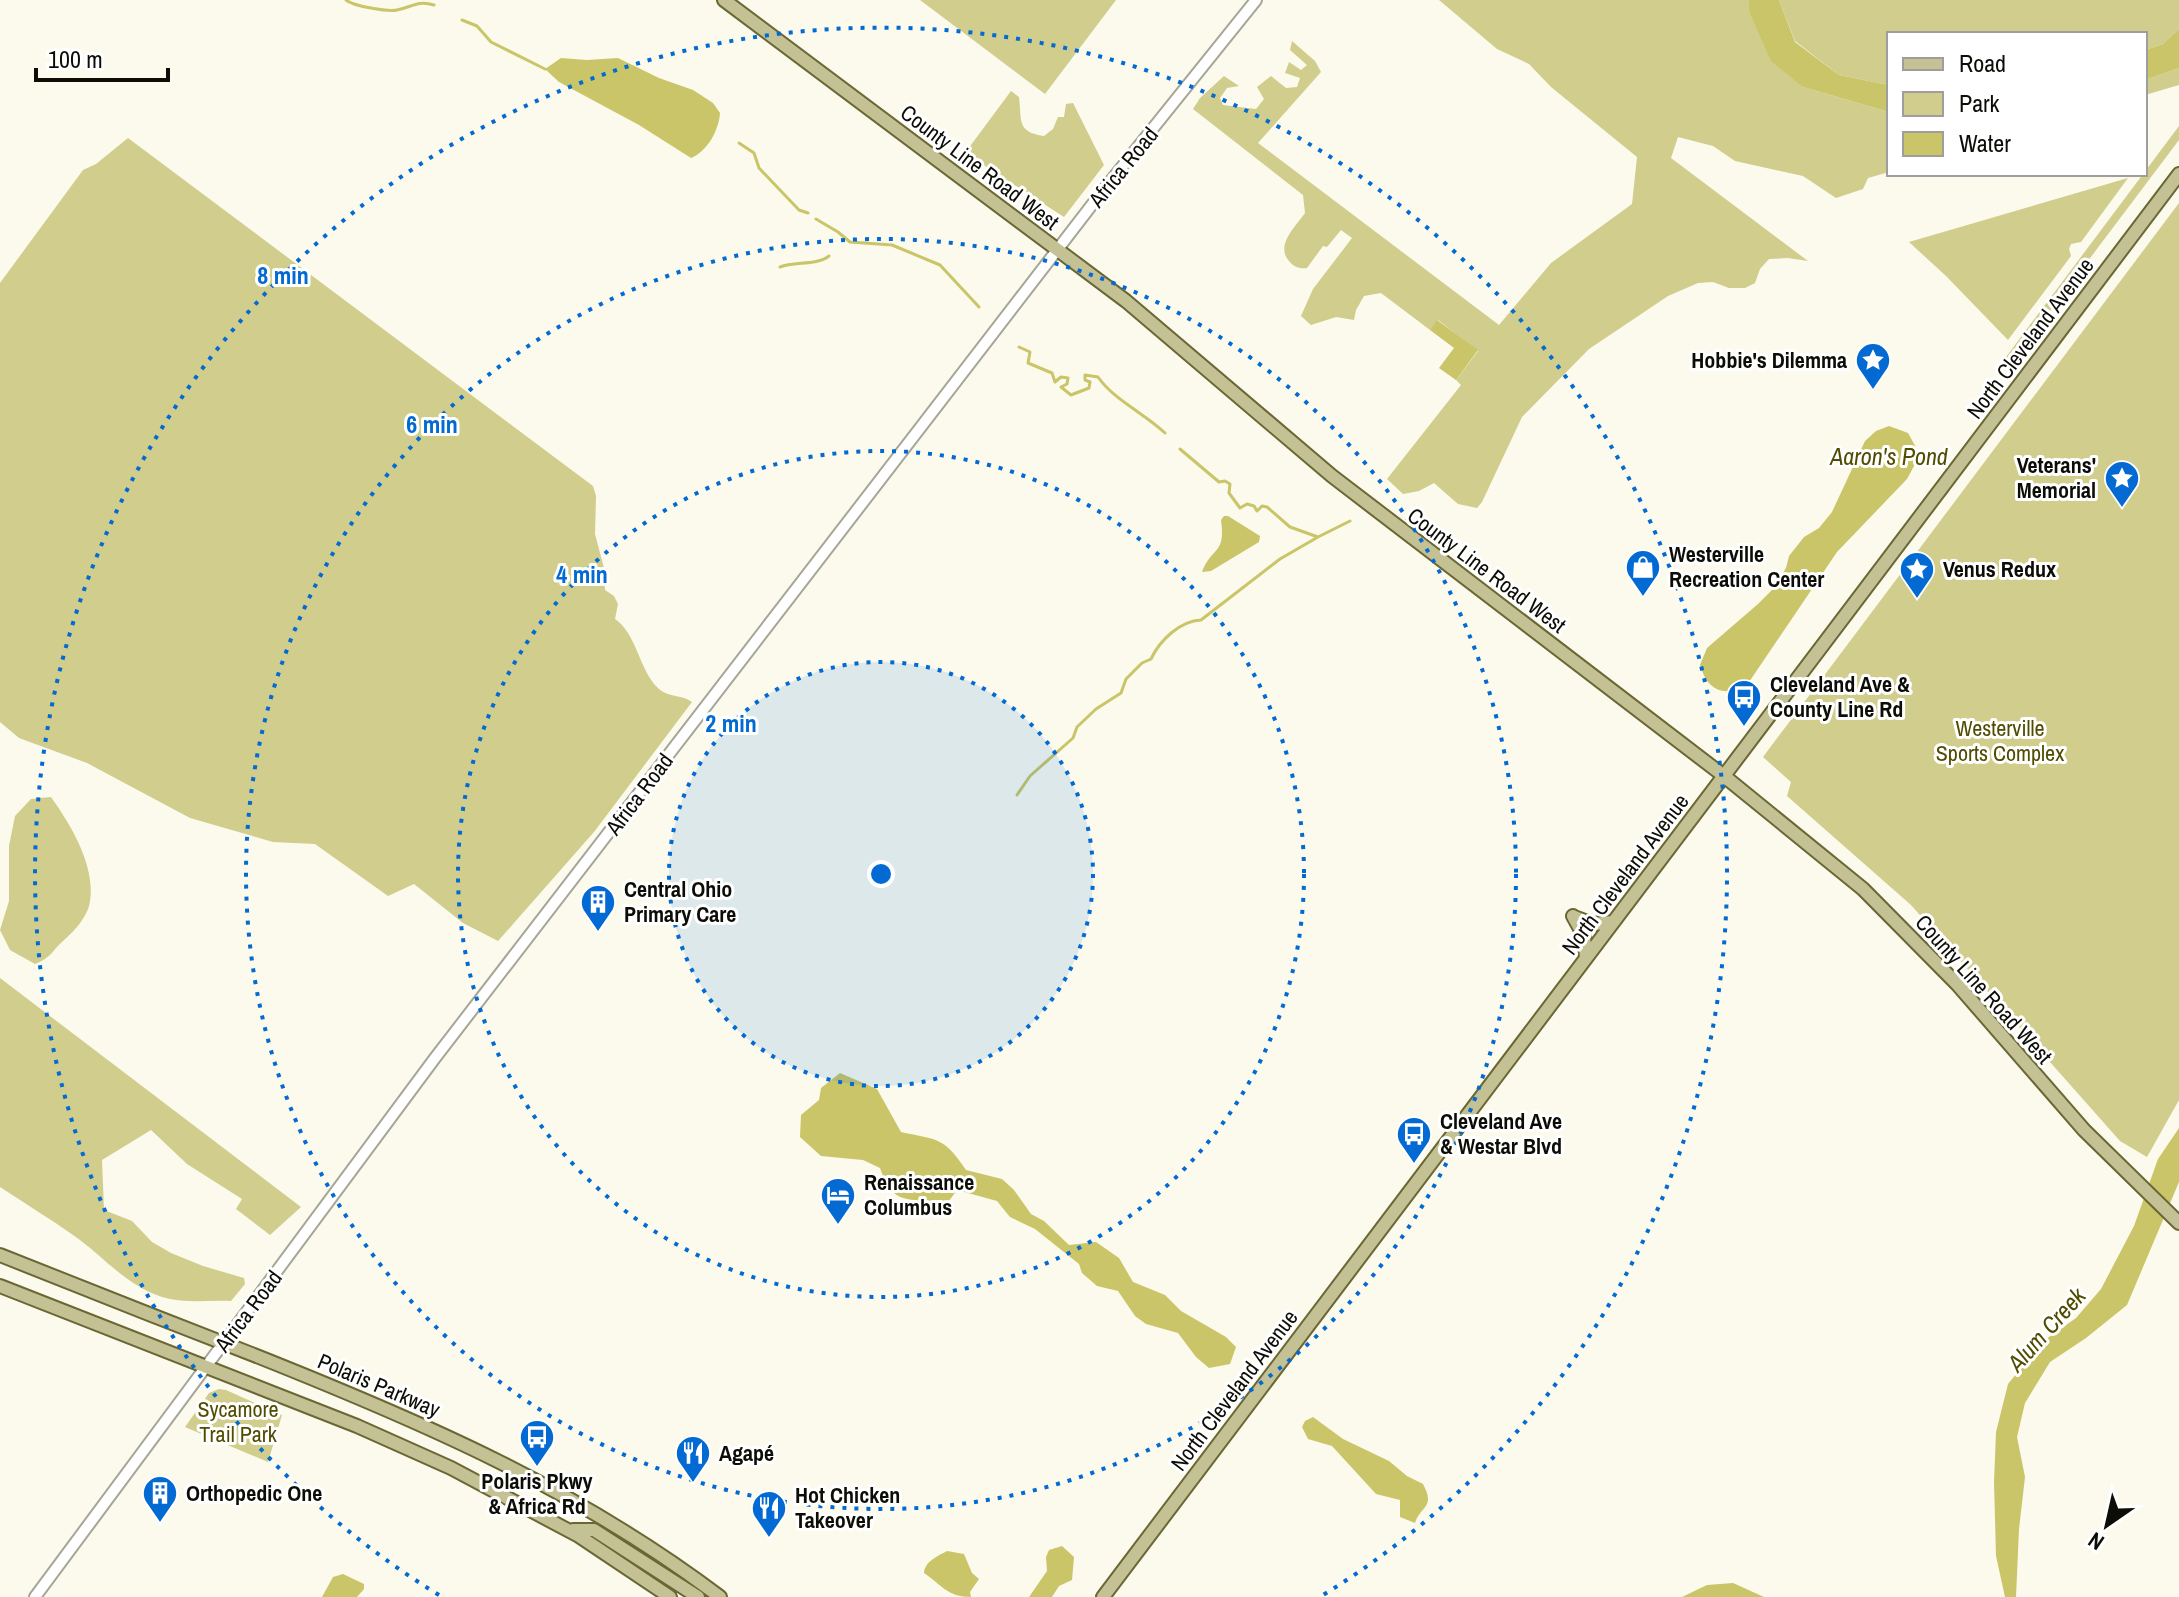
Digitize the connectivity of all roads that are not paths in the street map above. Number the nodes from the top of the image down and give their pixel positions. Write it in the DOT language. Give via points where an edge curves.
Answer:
graph roads {
  1 [pos="724,0"];
  2 [pos="1256,0"];
  3 [pos="2179,174"];
  4 [pos="1057,251"];
  5 [pos="1724,776"];
  6 [pos="1613,922"];
  7 [pos="1586,958"];
  8 [pos="2179,1223"];
  9 [pos="0,1255"];
  10 [pos="0,1286"];
  11 [pos="223,1343"];
  12 [pos="205,1367"];
  13 [pos="570,1530"];
  14 [pos="35,1597"];
  15 [pos="670,1597"];
  16 [pos="698,1597"];
  17 [pos="720,1597"];
  18 [pos="1103,1597"];
  1 -- 4 [label="main road, County Line Road West"];
  2 -- 4 [label="street, Africa Road"];
  3 -- 5 [label="main road, North Cleveland Avenue"];
  4 -- 5 [label="main road, County Line Road West" via="1126,301 1332,476"];
  4 -- 11 [label="street, Africa Road" via="435,1058"];
  5 -- 6 [label="main road, North Cleveland Avenue"];
  5 -- 8 [label="main road, County Line Road West" via="1863,889 1911,936 2110,1157"];
  6 -- 7 [label="main road, North Cleveland Avenue"];
  6 -- 7 [label="main road" via="1593,924 1573,916 1584,936"];
  7 -- 18 [label="main road, North Cleveland Avenue"];
  9 -- 11 [label="main road, Polaris Parkway"];
  10 -- 12 [label="main road"];
  11 -- 12 [label="street, Africa Road"];
  11 -- 17 [label="main road, Polaris Parkway" via="406,1416 509,1465 602,1517"];
  12 -- 13 [label="main road" via="357,1426"];
  12 -- 14 [label="street, Africa Road"];
  13 -- 15 [label="main road"];
  13 -- 16 [label="main road" via="594,1530"];
}
